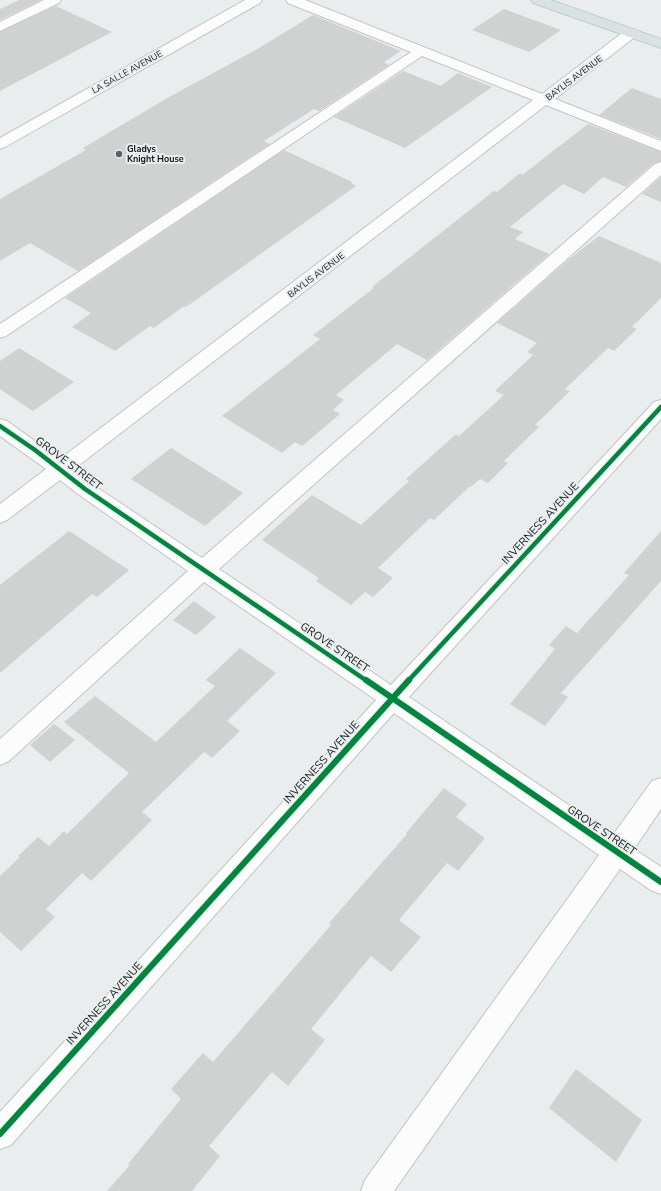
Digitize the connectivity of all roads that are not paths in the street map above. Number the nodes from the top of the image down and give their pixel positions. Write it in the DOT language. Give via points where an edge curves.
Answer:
graph roads {
  1 [pos="54,0"];
  2 [pos="255,0"];
  3 [pos="293,0"];
  4 [pos="538,0"];
  5 [pos="0,27"];
  6 [pos="631,33"];
  7 [pos="661,44"];
  8 [pos="421,51"];
  9 [pos="545,100"];
  10 [pos="0,144"];
  11 [pos="661,146"];
  12 [pos="661,167"];
  13 [pos="0,332"];
  14 [pos="661,407"];
  15 [pos="0,426"];
  16 [pos="59,470"];
  17 [pos="0,515"];
  18 [pos="203,570"];
  19 [pos="393,698"];
  20 [pos="0,754"];
  21 [pos="661,789"];
  22 [pos="616,852"];
  23 [pos="661,882"];
  24 [pos="0,1134"];
  25 [pos="376,1191"];
  1 -- 5 [label="street"];
  2 -- 10 [label="street, LA SALLE AVENUE"];
  3 -- 8 [label="street"];
  4 -- 6 [label="main road"];
  6 -- 7 [label="main road"];
  6 -- 9 [label="street, BAYLIS AVENUE"];
  8 -- 9 [label="street"];
  8 -- 13 [label="street"];
  9 -- 11 [label="street"];
  9 -- 16 [label="street, BAYLIS AVENUE"];
  12 -- 18 [label="street"];
  14 -- 19 [label="street, INVERNESS AVENUE"];
  15 -- 16 [label="street, GROVE STREET"];
  16 -- 17 [label="street, BAYLIS AVENUE"];
  16 -- 18 [label="street, GROVE STREET"];
  18 -- 19 [label="street, GROVE STREET"];
  18 -- 20 [label="street"];
  19 -- 22 [label="street, GROVE STREET"];
  19 -- 24 [label="street, INVERNESS AVENUE"];
  21 -- 22 [label="street"];
  22 -- 23 [label="street, GROVE STREET"];
  22 -- 25 [label="street"];
}
